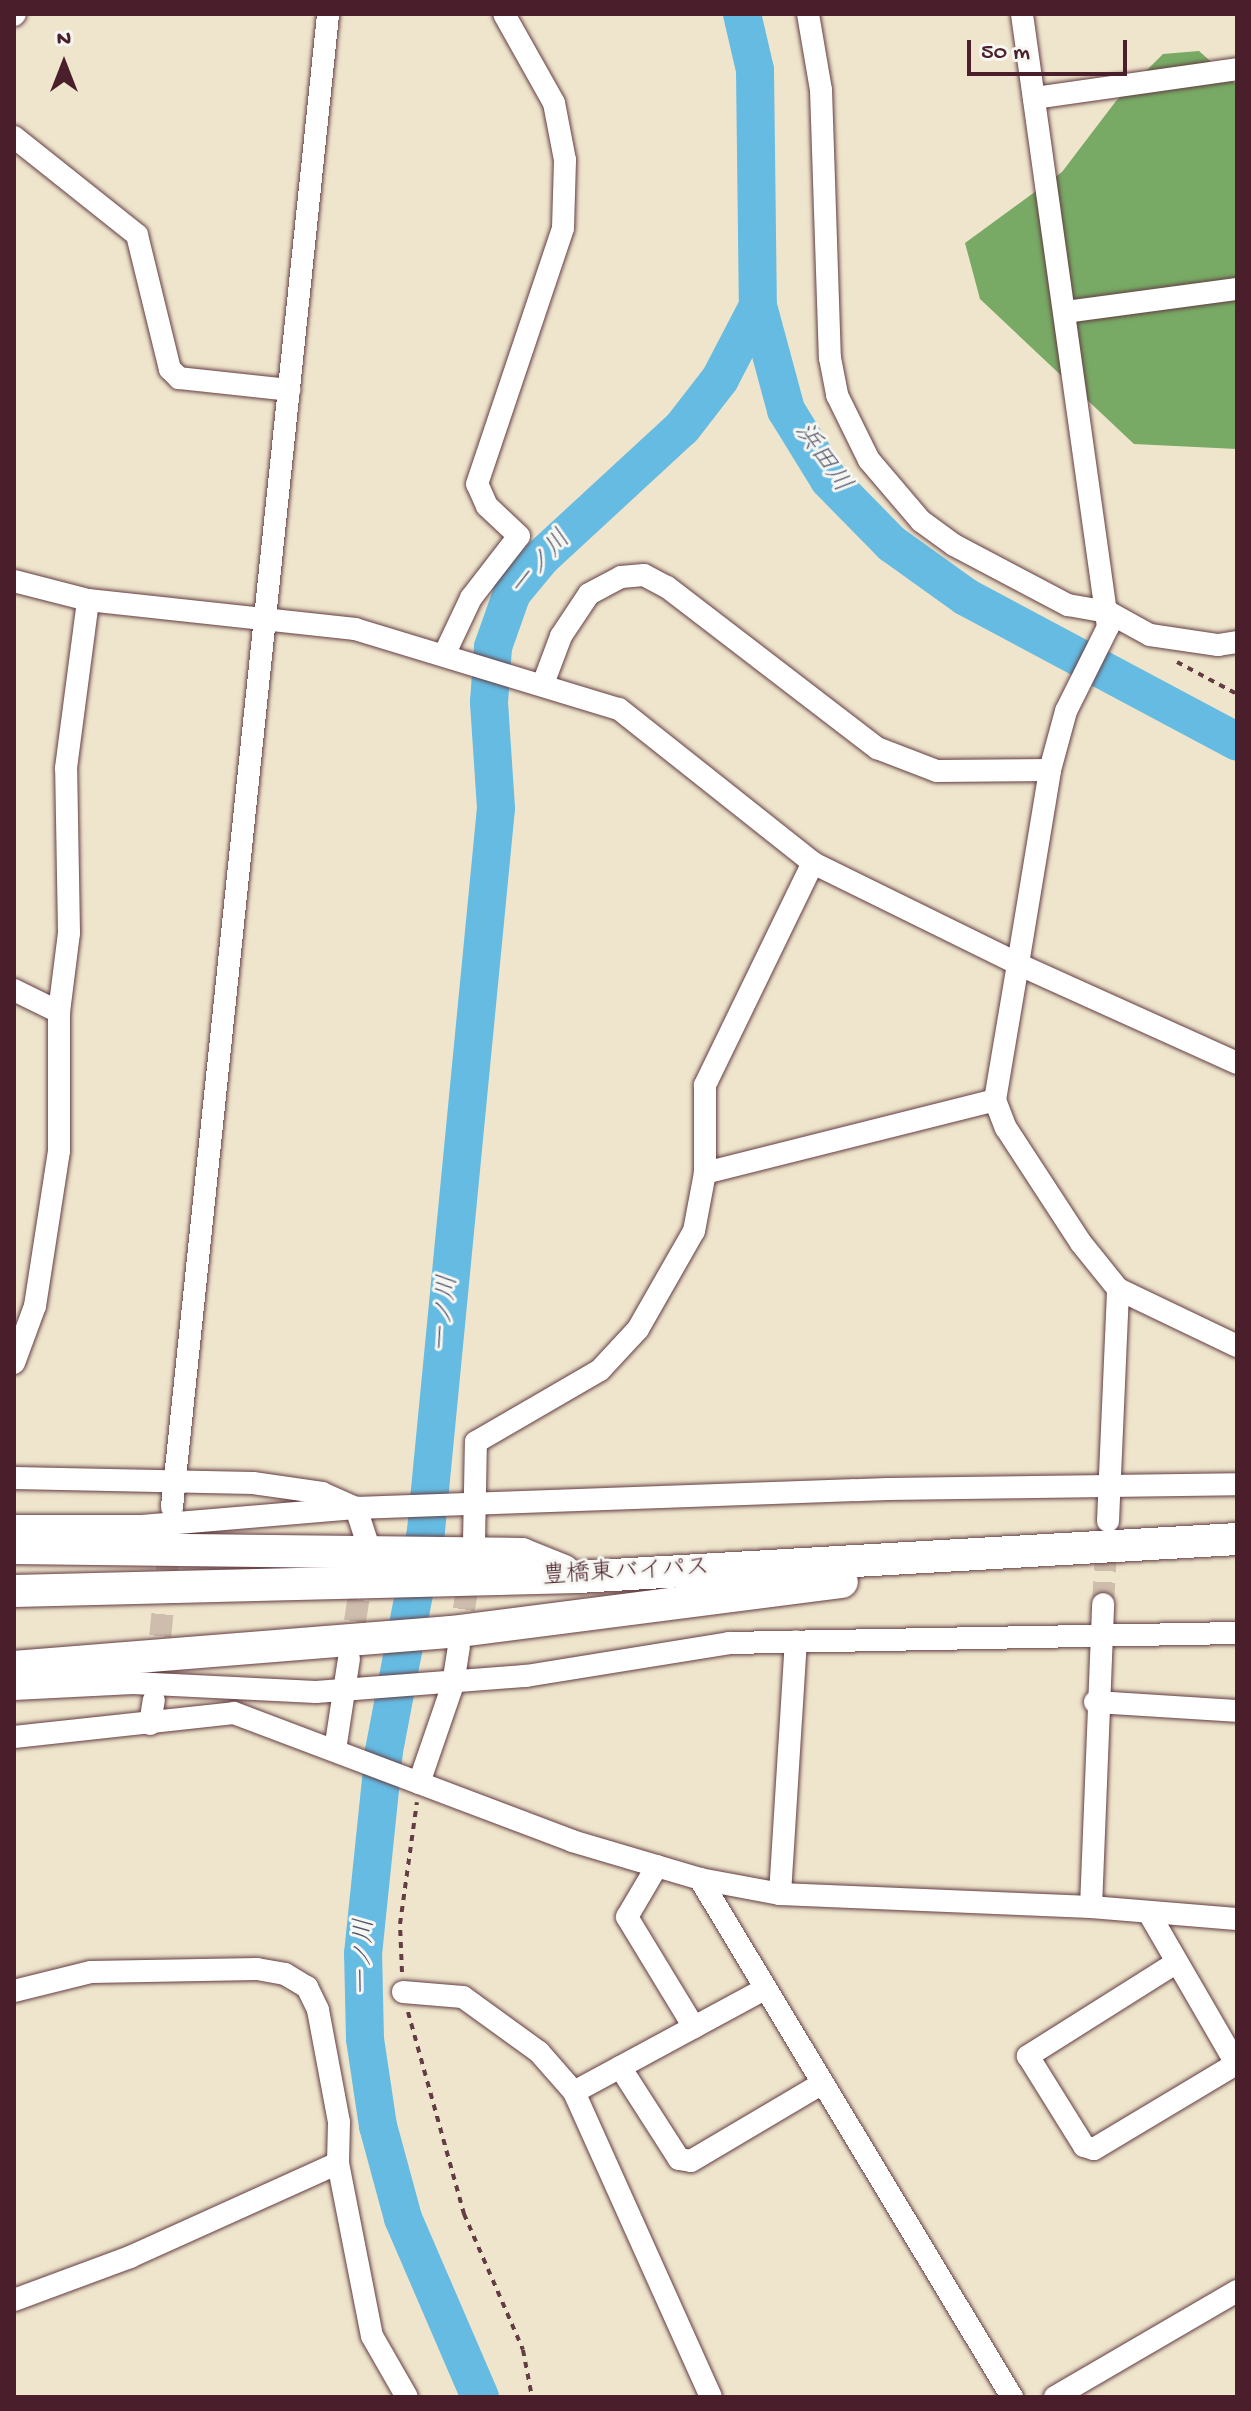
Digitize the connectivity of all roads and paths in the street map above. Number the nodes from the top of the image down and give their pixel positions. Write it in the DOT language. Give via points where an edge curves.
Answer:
graph roads {
  1 [pos="328,14"];
  2 [pos="504,14"];
  3 [pos="808,14"];
  4 [pos="1022,14"];
  5 [pos="1237,69"];
  6 [pos="1034,98"];
  7 [pos="14,137"];
  8 [pos="1237,289"];
  9 [pos="1066,312"];
  10 [pos="289,390"];
  11 [pos="14,581"];
  12 [pos="88,600"];
  13 [pos="264,617"];
  14 [pos="1108,620"];
  15 [pos="1150,635"];
  16 [pos="1237,642"];
  17 [pos="448,654"];
  18 [pos="535,681"];
  19 [pos="1237,694"];
  20 [pos="1050,770"];
  21 [pos="813,863"];
  22 [pos="1018,964"];
  23 [pos="14,990"];
  24 [pos="59,1012"];
  25 [pos="1237,1063"];
  26 [pos="995,1100"];
  27 [pos="705,1173"];
  28 [pos="1118,1289"];
  29 [pos="22,1318"];
  30 [pos="1237,1346"];
  31 [pos="14,1363"];
  32 [pos="14,1478"];
  33 [pos="173,1480"];
  34 [pos="1237,1484"];
  35 [pos="1110,1487"];
  36 [pos="468,1506"];
  37 [pos="172,1507"];
  38 [pos="356,1508"];
  39 [pos="14,1526"];
  40 [pos="1113,1533"];
  41 [pos="1237,1539"];
  42 [pos="14,1548"];
  43 [pos="371,1558"];
  44 [pos="465,1559"];
  45 [pos="14,1591"];
  46 [pos="1103,1604"];
  47 [pos="1237,1633"];
  48 [pos="1103,1638"];
  49 [pos="455,1639"];
  50 [pos="796,1642"];
  51 [pos="356,1649"];
  52 [pos="14,1667"];
  53 [pos="445,1684"];
  54 [pos="349,1688"];
  55 [pos="14,1689"];
  56 [pos="154,1700"];
  57 [pos="1095,1702"];
  58 [pos="1237,1711"];
  59 [pos="150,1724"];
  60 [pos="14,1737"];
  61 [pos="340,1753"];
  62 [pos="419,1783"];
  63 [pos="657,1866"];
  64 [pos="700,1879"];
  65 [pos="780,1894"];
  66 [pos="1091,1907"];
  67 [pos="1150,1915"];
  68 [pos="1237,1919"];
  69 [pos="1174,1964"];
  70 [pos="766,1988"];
  71 [pos="14,1991"];
  72 [pos="403,1992"];
  73 [pos="694,2027"];
  74 [pos="1236,2065"];
  75 [pos="620,2067"];
  76 [pos="823,2083"];
  77 [pos="574,2092"];
  78 [pos="338,2163"];
  79 [pos="1237,2291"];
  80 [pos="14,2300"];
  81 [pos="407,2397"];
  82 [pos="532,2397"];
  83 [pos="711,2397"];
  84 [pos="1012,2397"];
  85 [pos="1055,2397"];
  1 -- 10 [label="street"];
  2 -- 17 [label="street" via="554,103 565,160 563,228 477,484 487,506 519,536 471,598"];
  3 -- 14 [label="street" via="821,90 830,358 837,395 869,460 921,521 954,545 1068,605"];
  4 -- 6 [label="street"];
  5 -- 6 [label="street"];
  6 -- 9 [label="street"];
  7 -- 10 [label="street" via="137,235 170,369 179,378"];
  8 -- 9 [label="street"];
  9 -- 14 [label="street"];
  10 -- 13 [label="street"];
  11 -- 12 [label="street"];
  12 -- 13 [label="street"];
  12 -- 24 [label="street" via="66,768 69,933"];
  13 -- 17 [label="street" via="355,629"];
  13 -- 33 [label="street"];
  14 -- 15 [label="street"];
  14 -- 20 [label="street" via="1066,711"];
  15 -- 16 [label="street" via="1218,645"];
  15 -- 19 [label="path" via="1170,658"];
  17 -- 18 [label="street"];
  18 -- 20 [label="street" via="589,594 621,577 644,575 667,587 877,748 937,771"];
  18 -- 21 [label="street" via="619,709"];
  20 -- 22 [label="street"];
  21 -- 22 [label="street"];
  21 -- 27 [label="street" via="705,1085"];
  22 -- 25 [label="street"];
  22 -- 26 [label="street"];
  23 -- 24 [label="street"];
  24 -- 29 [label="street" via="59,1151"];
  26 -- 27 [label="street"];
  26 -- 28 [label="street" via="1006,1128"];
  27 -- 36 [label="street" via="694,1231 638,1329 600,1370 476,1442"];
  28 -- 30 [label="street"];
  28 -- 35 [label="street"];
  29 -- 31 [label="street"];
  32 -- 33 [label="street"];
  33 -- 37 [label="street"];
  33 -- 38 [label="street" via="322,1493"];
  34 -- 35 [label="street"];
  35 -- 36 [label="street" via="888,1489"];
  35 -- 40 [label="street"];
  36 -- 38 [label="street"];
  36 -- 44 [label="street"];
  38 -- 39 [label="street" via="141,1526"];
  38 -- 43 [label="street"];
  40 -- 41 [label="highway, 豊橋東バイパス"];
  40 -- 44 [label="highway, 豊橋東バイパス" via="578,1577 522,1554"];
  40 -- 49 [label="highway"];
  42 -- 43 [label="highway"];
  43 -- 44 [label="highway"];
  43 -- 45 [label="highway"];
  46 -- 48 [label="street"];
  47 -- 48 [label="street"];
  48 -- 50 [label="street"];
  48 -- 57 [label="street"];
  49 -- 51 [label="highway"];
  49 -- 53 [label="street"];
  50 -- 53 [label="street" via="729,1643"];
  50 -- 65 [label="street"];
  51 -- 52 [label="highway"];
  51 -- 54 [label="street"];
  53 -- 54 [label="street"];
  53 -- 62 [label="street"];
  54 -- 55 [label="street" via="133,1683"];
  54 -- 61 [label="street"];
  56 -- 59 [label="street"];
  57 -- 58 [label="street"];
  57 -- 66 [label="street"];
  59 -- 60 [label="street"];
  59 -- 61 [label="street" via="234,1713"];
  61 -- 62 [label="street"];
  62 -- 63 [label="street" via="572,1841"];
  62 -- 72 [label="path" via="400,1924"];
  63 -- 64 [label="street"];
  63 -- 73 [label="street" via="627,1917"];
  64 -- 65 [label="street"];
  64 -- 70 [label="street"];
  65 -- 66 [label="street"];
  66 -- 67 [label="street"];
  67 -- 68 [label="street"];
  67 -- 69 [label="street"];
  69 -- 74 [label="street"];
  69 -- 74 [label="street" via="1028,2056 1084,2146 1094,2149"];
  70 -- 73 [label="street"];
  70 -- 76 [label="street"];
  71 -- 78 [label="street" via="91,1972 257,1969 285,1974 307,1987 318,2010 339,2122"];
  72 -- 77 [label="street" via="463,1997 539,2052"];
  72 -- 82 [label="path" via="464,2214 523,2350"];
  73 -- 75 [label="street"];
  75 -- 76 [label="street" via="679,2159 691,2161"];
  75 -- 77 [label="street"];
  76 -- 84 [label="street"];
  77 -- 83 [label="street"];
  78 -- 80 [label="street" via="130,2257"];
  78 -- 81 [label="street" via="372,2336"];
  79 -- 85 [label="street"];
}
